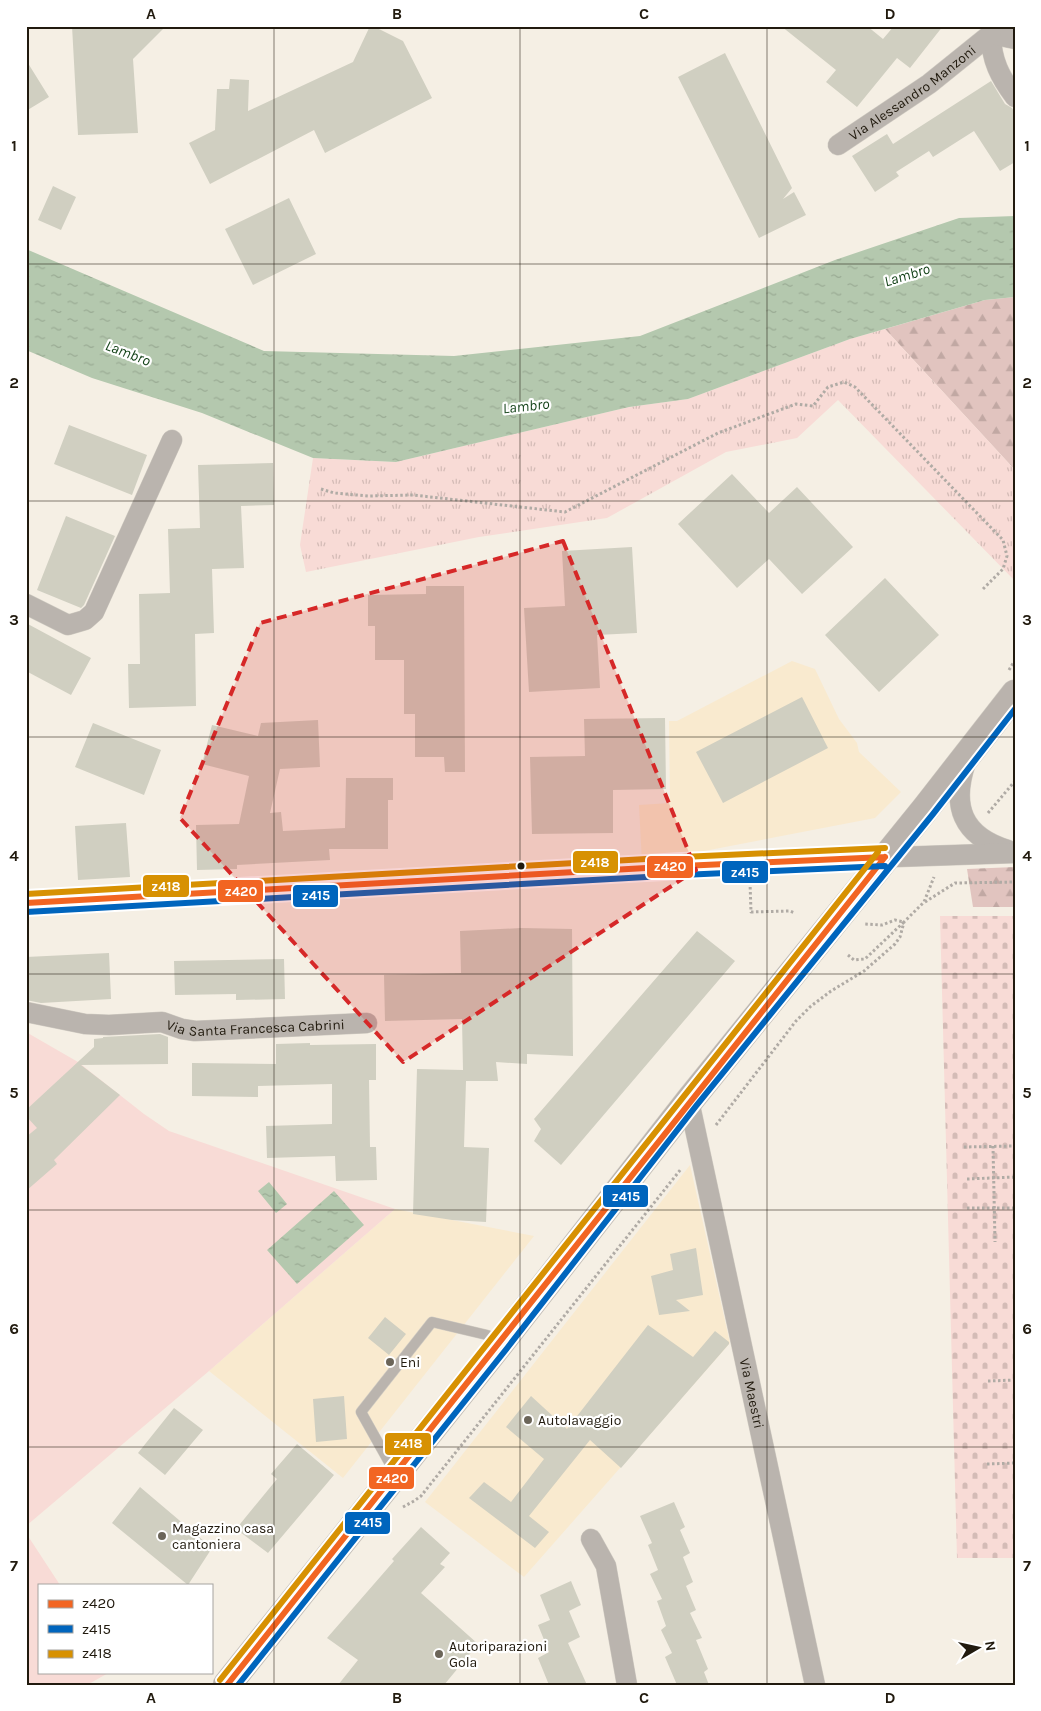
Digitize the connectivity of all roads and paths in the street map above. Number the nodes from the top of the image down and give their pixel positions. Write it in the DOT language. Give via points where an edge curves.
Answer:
graph roads {
  1 [pos="988,30"];
  2 [pos="1015,39"];
  3 [pos="1015,97"];
  4 [pos="838,145"];
  5 [pos="172,440"];
  6 [pos="322,488"];
  7 [pos="983,590"];
  8 [pos="26,604"];
  9 [pos="1015,694"];
  10 [pos="971,751"];
  11 [pos="1015,781"];
  12 [pos="972,827"];
  13 [pos="1015,852"];
  14 [pos="942,856"];
  15 [pos="885,857"];
  16 [pos="749,862"];
  17 [pos="1015,882"];
  18 [pos="924,902"];
  19 [pos="26,903"];
  20 [pos="795,912"];
  21 [pos="904,922"];
  22 [pos="848,956"];
  23 [pos="26,1012"];
  24 [pos="367,1023"];
  25 [pos="689,1101"];
  26 [pos="700,1146"];
  27 [pos="993,1146"];
  28 [pos="1015,1146"];
  29 [pos="964,1147"];
  30 [pos="1015,1177"];
  31 [pos="993,1178"];
  32 [pos="967,1179"];
  33 [pos="967,1208"];
  34 [pos="994,1208"];
  35 [pos="1015,1208"];
  36 [pos="995,1242"];
  37 [pos="502,1342"];
  38 [pos="1015,1380"];
  39 [pos="988,1381"];
  40 [pos="1015,1463"];
  41 [pos="987,1464"];
  42 [pos="394,1477"];
  43 [pos="400,1508"];
  44 [pos="590,1539"];
  45 [pos="227,1685"];
  46 [pos="627,1685"];
  47 [pos="815,1685"];
  1 -- 2 [label="street"];
  1 -- 3 [label="street" via="998,71"];
  1 -- 4 [label="street, Via Alessandro Manzoni" via="944,74"];
  5 -- 8 [label="street" via="94,612 80,623 68,625"];
  6 -- 7 [label="path" via="334,493 413,495 565,512 718,434 796,404 813,406 828,387 844,382 855,387 1003,540 1007,556 1003,569"];
  9 -- 10 [label="street"];
  10 -- 12 [label="street" via="960,780 959,797 961,812"];
  10 -- 15 [label="street"];
  11 -- 12 [label="path"];
  12 -- 13 [label="street" via="987,842"];
  13 -- 14 [label="street"];
  14 -- 15 [label="street"];
  14 -- 18 [label="path"];
  15 -- 16 [label="street"];
  15 -- 25 [label="street"];
  16 -- 19 [label="street"];
  16 -- 20 [label="path" via="751,912"];
  17 -- 18 [label="path" via="955,883"];
  18 -- 21 [label="path"];
  21 -- 22 [label="path" via="865,959 854,960"];
  21 -- 26 [label="path" via="895,944 864,971 811,1006 796,1021"];
  23 -- 24 [label="street, Via Santa Francesca Cabrini" via="85,1024 162,1022 195,1031"];
  25 -- 26 [label="street, Via Maestri"];
  25 -- 37 [label="street"];
  26 -- 43 [label="path" via="421,1496"];
  26 -- 47 [label="street, Via Maestri"];
  27 -- 28 [label="path"];
  27 -- 29 [label="path"];
  27 -- 31 [label="path"];
  30 -- 31 [label="path"];
  31 -- 32 [label="path"];
  31 -- 34 [label="path"];
  33 -- 34 [label="path"];
  34 -- 35 [label="path"];
  34 -- 36 [label="path"];
  37 -- 42 [label="street"];
  37 -- 42 [label="lane" via="487,1335 432,1322 426,1329 361,1412"];
  38 -- 39 [label="path"];
  40 -- 41 [label="path"];
  42 -- 45 [label="street"];
  44 -- 46 [label="street" via="606,1566"];
}
